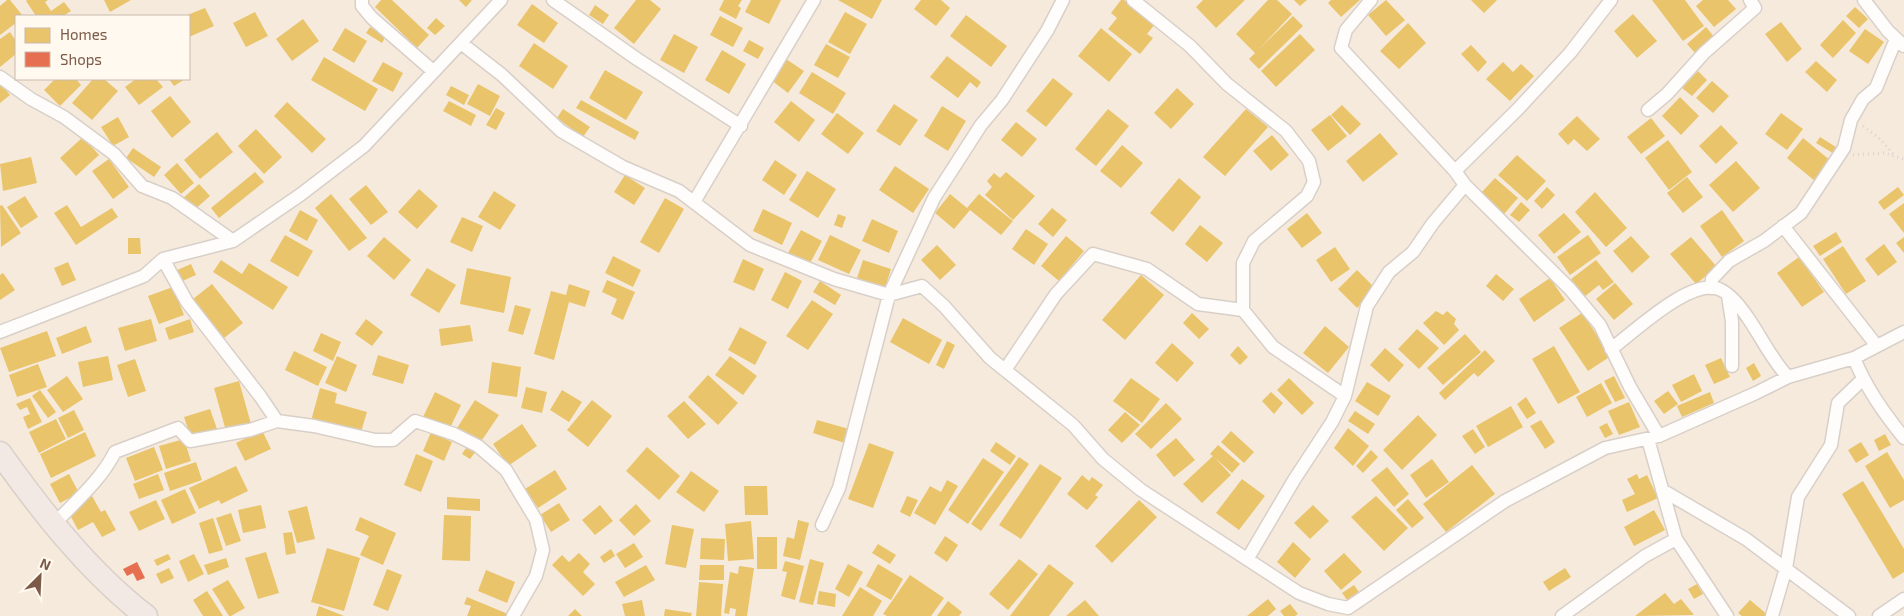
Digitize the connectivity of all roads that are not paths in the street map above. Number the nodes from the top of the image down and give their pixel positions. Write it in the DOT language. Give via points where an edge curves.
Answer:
graph roads {
  1 [pos="362,0"];
  2 [pos="501,0"];
  3 [pos="553,0"];
  4 [pos="814,0"];
  5 [pos="1063,0"];
  6 [pos="1133,0"];
  7 [pos="1372,0"];
  8 [pos="1611,0"];
  9 [pos="1750,0"];
  10 [pos="1864,0"];
  11 [pos="1900,42"];
  12 [pos="462,43"];
  13 [pos="433,71"];
  14 [pos="0,77"];
  15 [pos="1648,110"];
  16 [pos="741,126"];
  17 [pos="1455,171"];
  18 [pos="1465,185"];
  19 [pos="694,202"];
  20 [pos="1784,226"];
  21 [pos="233,240"];
  22 [pos="163,260"];
  23 [pos="1711,288"];
  24 [pos="889,295"];
  25 [pos="1728,296"];
  26 [pos="1243,310"];
  27 [pos="0,332"];
  28 [pos="1904,332"];
  29 [pos="1877,346"];
  30 [pos="1611,349"];
  31 [pos="1854,358"];
  32 [pos="1732,366"];
  33 [pos="1005,370"];
  34 [pos="1788,377"];
  35 [pos="1863,379"];
  36 [pos="1345,396"];
  37 [pos="277,421"];
  38 [pos="1653,437"];
  39 [pos="1904,438"];
  40 [pos="0,453"];
  41 [pos="1662,490"];
  42 [pos="54,524"];
  43 [pos="822,525"];
  44 [pos="1676,539"];
  45 [pos="1248,558"];
  46 [pos="1786,568"];
  47 [pos="1904,599"];
  48 [pos="146,616"];
  49 [pos="513,616"];
  50 [pos="1562,616"];
  51 [pos="1727,616"];
  52 [pos="1772,616"];
  53 [pos="1849,616"];
  54 [pos="1879,616"];
  1 -- 13 [label="street" via="362,6 372,18"];
  2 -- 12 [label="street"];
  3 -- 16 [label="street"];
  4 -- 16 [label="street"];
  5 -- 24 [label="street" via="1047,31 934,198"];
  6 -- 26 [label="street" via="1190,46 1227,84 1286,131 1309,161 1314,182 1307,196 1254,241 1243,263"];
  7 -- 17 [label="street" via="1346,30 1341,48"];
  8 -- 17 [label="street" via="1570,53"];
  9 -- 15 [label="street" via="1755,8 1704,53"];
  10 -- 11 [label="street"];
  11 -- 20 [label="street" via="1876,88 1863,99 1851,120 1840,154 1801,213"];
  12 -- 13 [label="street"];
  12 -- 19 [label="street" via="502,75 561,132 622,167 679,191"];
  13 -- 21 [label="street" via="364,146"];
  14 -- 21 [label="street" via="64,117 114,154 142,186 172,198"];
  16 -- 19 [label="street"];
  17 -- 18 [label="street"];
  18 -- 30 [label="street" via="1570,289 1600,325"];
  18 -- 36 [label="street" via="1413,252 1389,272 1367,306"];
  19 -- 24 [label="street" via="750,245 834,279"];
  20 -- 23 [label="street" via="1729,261 1712,279"];
  20 -- 29 [label="street"];
  21 -- 22 [label="street"];
  22 -- 27 [label="street" via="144,276"];
  22 -- 37 [label="street" via="187,302"];
  23 -- 25 [label="street"];
  23 -- 30 [label="street" via="1686,293"];
  24 -- 33 [label="street" via="922,286"];
  24 -- 43 [label="street" via="839,488"];
  25 -- 32 [label="street" via="1732,321"];
  25 -- 34 [label="street" via="1744,312 1774,362"];
  26 -- 33 [label="street" via="1198,304 1146,269 1093,254 1056,294"];
  26 -- 36 [label="street" via="1273,347"];
  28 -- 29 [label="street"];
  29 -- 31 [label="street"];
  30 -- 38 [label="street"];
  31 -- 34 [label="street"];
  31 -- 35 [label="street"];
  33 -- 45 [label="street" via="1073,425 1103,459 1141,490"];
  34 -- 38 [label="street"];
  35 -- 39 [label="street" via="1882,411"];
  35 -- 46 [label="street" via="1838,403 1831,445 1798,497"];
  36 -- 45 [label="street"];
  37 -- 42 [label="street" via="250,430 190,441 178,428 115,452 93,484"];
  37 -- 49 [label="street" via="375,440 393,440 416,421 478,446 506,470 536,520 543,550 536,576"];
  38 -- 41 [label="street"];
  38 -- 45 [label="street" via="1605,448 1505,501 1348,608 1300,593"];
  40 -- 42 [label="highway"];
  41 -- 44 [label="street"];
  41 -- 46 [label="street" via="1746,539"];
  42 -- 48 [label="highway" via="102,576"];
  44 -- 50 [label="street" via="1645,556"];
  44 -- 51 [label="street"];
  46 -- 52 [label="street"];
  46 -- 53 [label="street"];
  47 -- 54 [label="street"];
}
